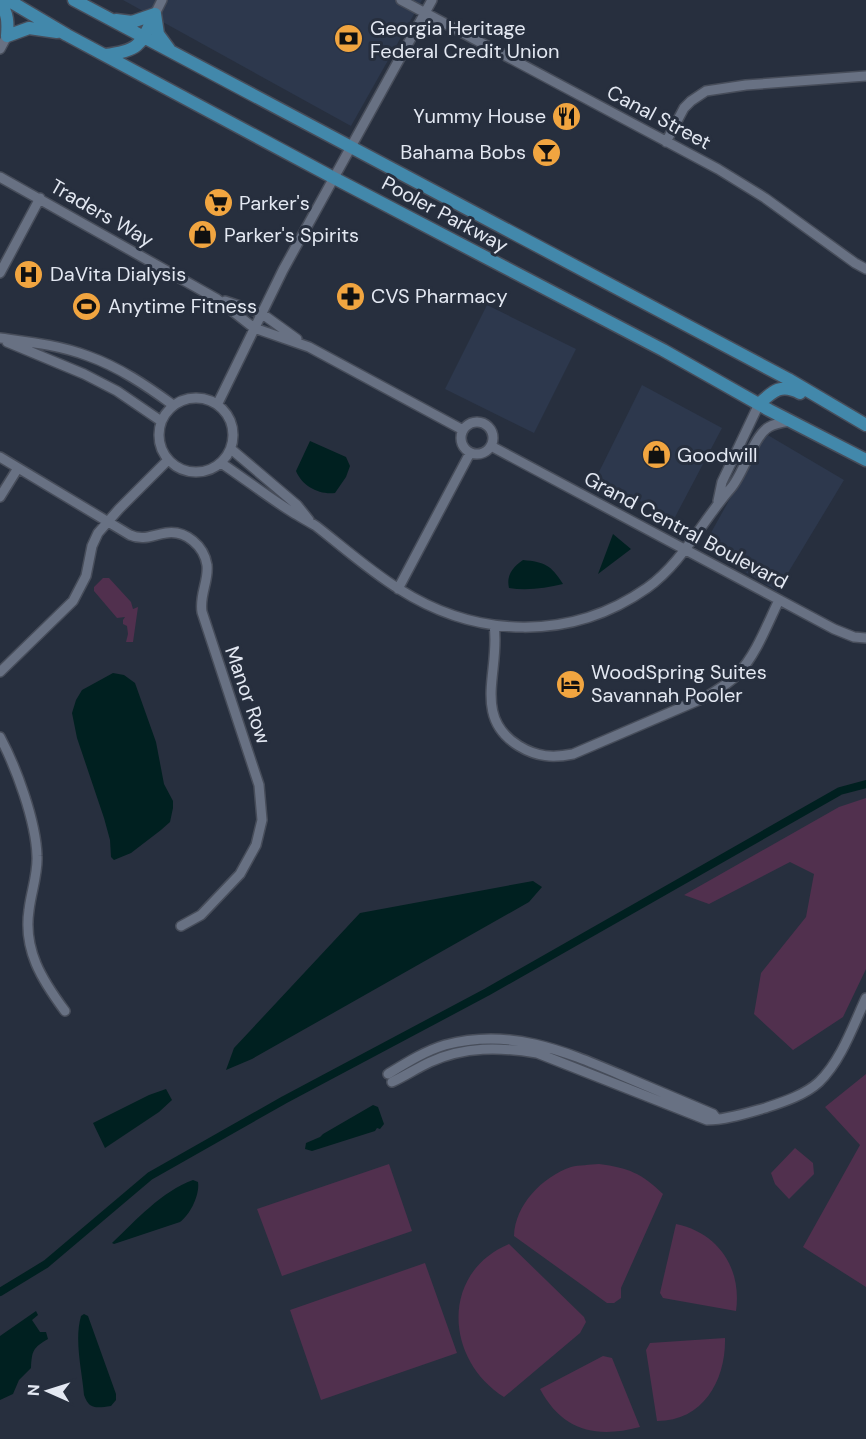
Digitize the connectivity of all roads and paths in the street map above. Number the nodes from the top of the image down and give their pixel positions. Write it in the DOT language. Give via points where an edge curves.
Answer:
graph roads {
  1 [pos="8,0"];
  2 [pos="74,0"];
  3 [pos="162,0"];
  4 [pos="400,0"];
  5 [pos="432,0"];
  6 [pos="0,3"];
  7 [pos="425,13"];
  8 [pos="155,14"];
  9 [pos="106,18"];
  10 [pos="67,35"];
  11 [pos="7,36"];
  12 [pos="144,38"];
  13 [pos="0,49"];
  14 [pos="174,54"];
  15 [pos="105,55"];
  16 [pos="866,76"];
  17 [pos="666,142"];
  18 [pos="351,149"];
  19 [pos="0,177"];
  20 [pos="334,178"];
  21 [pos="40,198"];
  22 [pos="866,268"];
  23 [pos="0,273"];
  24 [pos="217,299"];
  25 [pos="261,314"];
  26 [pos="254,328"];
  27 [pos="0,338"];
  28 [pos="309,347"];
  29 [pos="218,404"];
  30 [pos="759,404"];
  31 [pos="173,405"];
  32 [pos="161,421"];
  33 [pos="792,421"];
  34 [pos="866,425"];
  35 [pos="463,430"];
  36 [pos="866,431"];
  37 [pos="491,446"];
  38 [pos="231,449"];
  39 [pos="470,453"];
  40 [pos="0,457"];
  41 [pos="168,460"];
  42 [pos="866,460"];
  43 [pos="221,463"];
  44 [pos="18,468"];
  45 [pos="0,497"];
  46 [pos="717,503"];
  47 [pos="107,521"];
  48 [pos="312,524"];
  49 [pos="687,549"];
  50 [pos="398,589"];
  51 [pos="779,600"];
  52 [pos="494,626"];
  53 [pos="866,638"];
  54 [pos="0,672"];
  55 [pos="0,737"];
  56 [pos="181,926"];
  57 [pos="866,998"];
  58 [pos="64,1011"];
  59 [pos="390,1078"];
  1 -- 10 [label="main road, Pooler Parkway"];
  2 -- 9 [label="main road, Pooler Parkway"];
  3 -- 8 [label="street"];
  4 -- 7 [label="street, Canal Street"];
  5 -- 7 [label="street"];
  6 -- 11 [label="main road" via="8,20"];
  7 -- 17 [label="street, Canal Street"];
  7 -- 18 [label="street"];
  8 -- 9 [label="main road" via="132,22"];
  8 -- 12 [label="main road"];
  8 -- 14 [label="main road" via="158,34"];
  9 -- 12 [label="main road, Pooler Parkway"];
  10 -- 11 [label="main road" via="29,28"];
  10 -- 15 [label="main road, Pooler Parkway"];
  11 -- 13 [label="street"];
  12 -- 14 [label="main road, Pooler Parkway"];
  12 -- 15 [label="main road" via="132,50"];
  14 -- 18 [label="main road, Pooler Parkway"];
  15 -- 20 [label="main road, Pooler Parkway"];
  16 -- 17 [label="street" via="706,91 684,108"];
  17 -- 22 [label="street, Canal Street" via="765,198"];
  18 -- 20 [label="street"];
  18 -- 34 [label="main road, Pooler Parkway" via="788,379"];
  19 -- 21 [label="street, Traders Way"];
  20 -- 25 [label="street"];
  20 -- 30 [label="main road, Pooler Parkway"];
  21 -- 23 [label="street"];
  21 -- 24 [label="street, Traders Way"];
  24 -- 25 [label="street, Traders Way"];
  24 -- 26 [label="street, Traders Way"];
  25 -- 26 [label="street"];
  25 -- 28 [label="street"];
  26 -- 28 [label="street"];
  26 -- 29 [label="street"];
  27 -- 31 [label="street" via="57,346 88,356 123,371"];
  27 -- 32 [label="street" via="117,391"];
  28 -- 35 [label="street"];
  29 -- 31 [label="street" via="195,397"];
  29 -- 38 [label="street" via="232,424"];
  30 -- 33 [label="main road, Pooler Parkway"];
  30 -- 36 [label="main road" via="771,393 791,388"];
  30 -- 46 [label="street" via="722,482"];
  31 -- 32 [label="street"];
  32 -- 41 [label="street" via="159,441"];
  33 -- 42 [label="main road, Pooler Parkway"];
  33 -- 46 [label="street" via="769,427 760,434 735,483"];
  35 -- 37 [label="street" via="470,423 484,423 492,431"];
  35 -- 39 [label="street" via="462,445"];
  37 -- 39 [label="street" via="479,454"];
  37 -- 49 [label="street, Grand Central Boulevard"];
  38 -- 43 [label="street"];
  38 -- 48 [label="street" via="297,505"];
  39 -- 50 [label="street"];
  40 -- 44 [label="street, Manor Row"];
  41 -- 43 [label="street" via="194,472 204,472"];
  41 -- 47 [label="street"];
  43 -- 48 [label="street"];
  44 -- 45 [label="street"];
  44 -- 47 [label="street, Manor Row"];
  46 -- 49 [label="street"];
  47 -- 54 [label="street" via="93,542 88,572 76,597"];
  47 -- 56 [label="street, Manor Row" via="139,538 168,533 185,536 203,554 207,571 202,612 260,790 261,825 248,864 212,905"];
  48 -- 50 [label="street"];
  49 -- 51 [label="street, Grand Central Boulevard"];
  49 -- 52 [label="street" via="647,588 612,608 550,626"];
  50 -- 52 [label="street" via="459,618"];
  51 -- 52 [label="street" via="746,663 723,687 559,757 529,752 503,735 495,719 491,707"];
  51 -- 53 [label="street, Grand Central Boulevard" via="834,629"];
  55 -- 58 [label="street" via="17,775 36,840 29,946 41,977"];
  57 -- 59 [label="street" via="831,1068 818,1083 803,1094 746,1114 716,1118 568,1053 515,1040 484,1039 444,1046 414,1058"];
}
